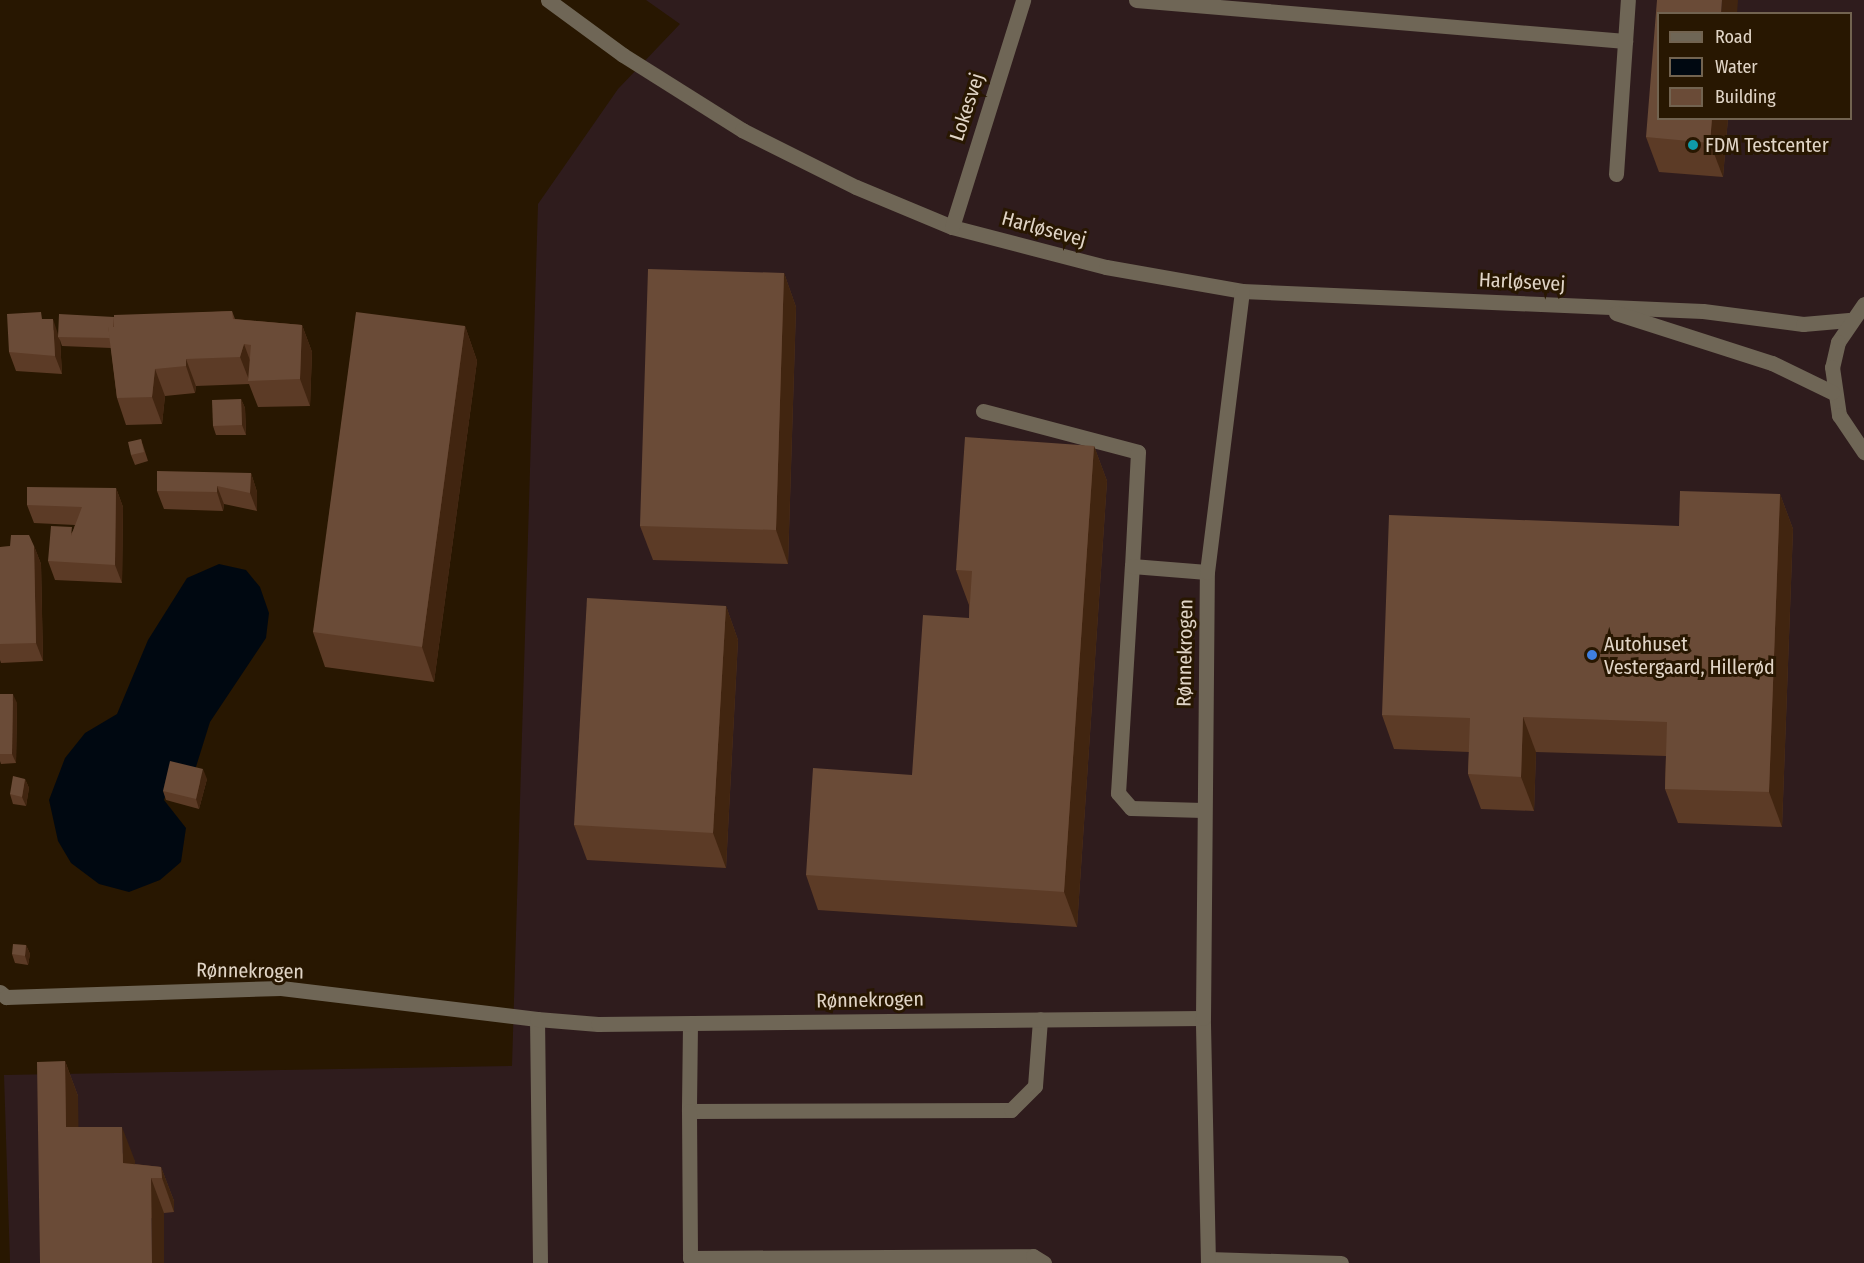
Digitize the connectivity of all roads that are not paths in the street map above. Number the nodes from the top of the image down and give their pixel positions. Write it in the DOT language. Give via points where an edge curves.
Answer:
graph roads {
  1 [pos="548,0"];
  2 [pos="1023,0"];
  3 [pos="1136,0"];
  4 [pos="1628,0"];
  5 [pos="1625,41"];
  6 [pos="1616,174"];
  7 [pos="952,227"];
  8 [pos="1242,291"];
  9 [pos="1864,304"];
  10 [pos="1590,306"];
  11 [pos="1850,320"];
  12 [pos="1832,392"];
  13 [pos="983,411"];
  14 [pos="1864,452"];
  15 [pos="1132,566"];
  16 [pos="1208,572"];
  17 [pos="1203,810"];
  18 [pos="0,992"];
  19 [pos="1203,1018"];
  20 [pos="537,1019"];
  21 [pos="1040,1019"];
  22 [pos="690,1024"];
  23 [pos="689,1111"];
  24 [pos="1208,1261"];
  25 [pos="540,1263"];
  26 [pos="1044,1263"];
  27 [pos="1341,1263"];
  1 -- 7 [label="street, Harløsevej" via="623,56 742,130 856,187"];
  2 -- 7 [label="street, Lokesvej"];
  3 -- 5 [label="street"];
  4 -- 5 [label="street"];
  5 -- 6 [label="street"];
  7 -- 8 [label="street, Harløsevej" via="1106,267"];
  8 -- 10 [label="street, Harløsevej"];
  8 -- 16 [label="street, Rønnekrogen"];
  9 -- 11 [label="street"];
  10 -- 11 [label="street, Harløsevej" via="1703,311 1803,324"];
  10 -- 12 [label="street, Harløsevej" via="1772,363"];
  11 -- 12 [label="street" via="1838,342"];
  12 -- 14 [label="street" via="1839,416"];
  13 -- 15 [label="street" via="1138,452"];
  15 -- 16 [label="street"];
  15 -- 17 [label="street" via="1118,793 1131,808"];
  16 -- 17 [label="street, Rønnekrogen"];
  17 -- 19 [label="street, Rønnekrogen"];
  18 -- 20 [label="street, Rønnekrogen" via="6,997 281,988"];
  19 -- 21 [label="street, Rønnekrogen"];
  19 -- 24 [label="street, Rønnekrogen"];
  20 -- 22 [label="street, Rønnekrogen"];
  20 -- 25 [label="street"];
  21 -- 22 [label="street, Rønnekrogen"];
  21 -- 23 [label="street" via="1035,1086 1011,1110"];
  22 -- 23 [label="street"];
  23 -- 26 [label="street" via="690,1258 1033,1256"];
  24 -- 27 [label="street"];
}
